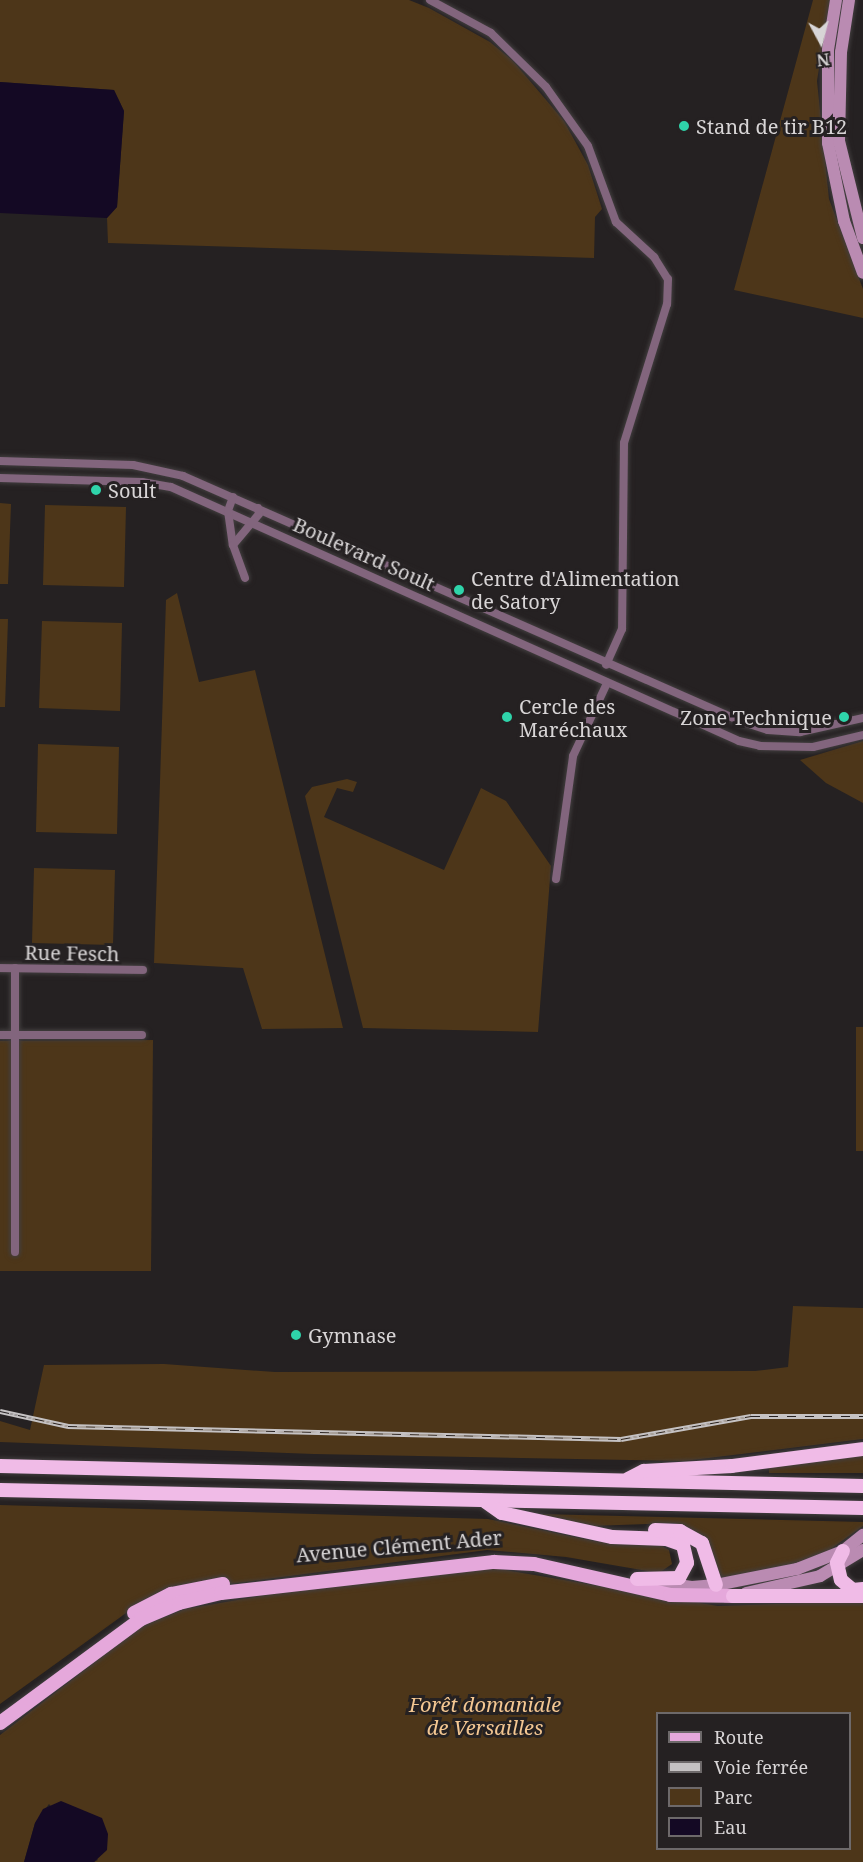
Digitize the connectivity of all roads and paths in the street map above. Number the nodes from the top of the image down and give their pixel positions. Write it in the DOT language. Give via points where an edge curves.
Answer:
graph roads {
  1 [pos="430,0"];
  2 [pos="836,0"];
  3 [pos="849,0"];
  4 [pos="863,238"];
  5 [pos="863,273"];
  6 [pos="0,460"];
  7 [pos="0,478"];
  8 [pos="233,497"];
  9 [pos="258,508"];
  10 [pos="228,511"];
  11 [pos="254,522"];
  12 [pos="233,545"];
  13 [pos="244,578"];
  14 [pos="606,665"];
  15 [pos="607,683"];
  16 [pos="863,718"];
  17 [pos="863,735"];
  18 [pos="556,879"];
  19 [pos="0,968"];
  20 [pos="15,968"];
  21 [pos="143,970"];
  22 [pos="0,1035"];
  23 [pos="14,1035"];
  24 [pos="142,1035"];
  25 [pos="15,1252"];
  26 [pos="863,1449"];
  27 [pos="0,1466"];
  28 [pos="623,1481"];
  29 [pos="863,1486"];
  30 [pos="0,1490"];
  31 [pos="486,1502"];
  32 [pos="863,1508"];
  33 [pos="593,1531"];
  34 [pos="863,1534"];
  35 [pos="863,1550"];
  36 [pos="843,1551"];
  37 [pos="838,1569"];
  38 [pos="638,1579"];
  39 [pos="716,1585"];
  40 [pos="863,1589"];
  41 [pos="733,1596"];
  42 [pos="863,1596"];
  43 [pos="0,1712"];
  44 [pos="0,1723"];
  1 -- 14 [label="street" via="490,33 546,87 588,146 616,222 654,257 668,279 667,304 624,443 622,629"];
  2 -- 5 [label="main road" via="828,50 828,143 844,221"];
  3 -- 4 [label="main road" via="841,52 839,141"];
  6 -- 8 [label="street, Boulevard Soult" via="157,468"];
  7 -- 10 [label="street, Boulevard Soult" via="142,482 171,487"];
  8 -- 9 [label="street, Boulevard Soult"];
  8 -- 10 [label="street"];
  9 -- 11 [label="street"];
  9 -- 14 [label="street, Boulevard Soult"];
  10 -- 11 [label="street, Boulevard Soult"];
  10 -- 12 [label="street"];
  11 -- 12 [label="street"];
  11 -- 15 [label="street, Boulevard Soult"];
  12 -- 13 [label="street"];
  14 -- 16 [label="street, Boulevard Soult" via="718,714 768,730 800,732"];
  15 -- 17 [label="street, Boulevard Soult" via="722,735 760,746 813,747"];
  15 -- 18 [label="street" via="573,756"];
  19 -- 20 [label="street, Rue Fesch"];
  20 -- 21 [label="street, Rue Fesch"];
  20 -- 23 [label="street"];
  22 -- 23 [label="street"];
  23 -- 24 [label="street"];
  23 -- 25 [label="street"];
  26 -- 28 [label="highway" via="732,1466 644,1472"];
  27 -- 28 [label="highway"];
  28 -- 29 [label="highway"];
  30 -- 31 [label="highway"];
  31 -- 32 [label="highway"];
  31 -- 33 [label="highway" via="502,1513"];
  33 -- 38 [label="highway" via="612,1537 666,1539 683,1545 687,1563 679,1578"];
  33 -- 39 [label="highway" via="680,1531 692,1535 708,1555"];
  34 -- 36 [label="main road, Avenue Clément Ader"];
  35 -- 37 [label="main road, Avenue Clément Ader"];
  36 -- 37 [label="highway"];
  36 -- 39 [label="main road, Avenue Clément Ader" via="797,1569"];
  37 -- 40 [label="highway" via="845,1586"];
  37 -- 41 [label="main road, Avenue Clément Ader" via="801,1582"];
  38 -- 39 [label="main road, Avenue Clément Ader" via="692,1587"];
  38 -- 43 [label="main road, Avenue Clément Ader" via="531,1556 495,1553 203,1587 171,1594 135,1612"];
  39 -- 41 [label="main road"];
  41 -- 42 [label="highway"];
  41 -- 44 [label="main road, Avenue Clément Ader" via="670,1595 534,1564 494,1562 221,1593 179,1603 141,1619"];
}
